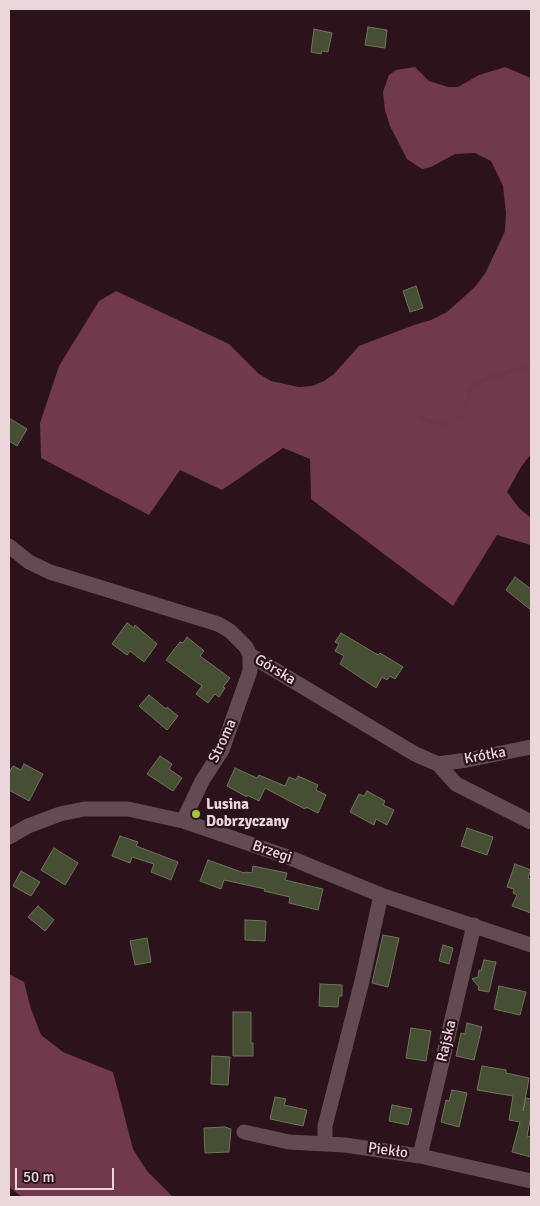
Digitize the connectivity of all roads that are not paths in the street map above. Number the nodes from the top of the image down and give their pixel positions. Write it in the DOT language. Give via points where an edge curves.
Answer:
graph roads {
  1 [pos="9,546"];
  2 [pos="250,655"];
  3 [pos="531,747"];
  4 [pos="438,764"];
  5 [pos="183,822"];
  6 [pos="531,822"];
  7 [pos="9,837"];
  8 [pos="381,895"];
  9 [pos="474,925"];
  10 [pos="531,945"];
  11 [pos="244,1132"];
  12 [pos="325,1144"];
  13 [pos="420,1156"];
  14 [pos="531,1181"];
  1 -- 2 [label="street, Górska" via="29,562 50,572 218,624 230,631"];
  2 -- 4 [label="street, Górska" via="415,754"];
  2 -- 5 [label="street, Stroma" via="250,671 222,750 202,781"];
  3 -- 4 [label="street, Krótka"];
  4 -- 6 [label="street, Górska" via="456,784"];
  5 -- 7 [label="street, Brzegi" via="128,809 84,809 60,814"];
  5 -- 8 [label="street, Brzegi" via="288,856"];
  8 -- 9 [label="street, Brzegi"];
  8 -- 12 [label="street" via="325,1126"];
  9 -- 10 [label="street, Brzegi"];
  9 -- 13 [label="street, Rajska"];
  11 -- 12 [label="street, Piekło" via="289,1142"];
  12 -- 13 [label="street, Piekło"];
  13 -- 14 [label="street, Piekło"];
}
